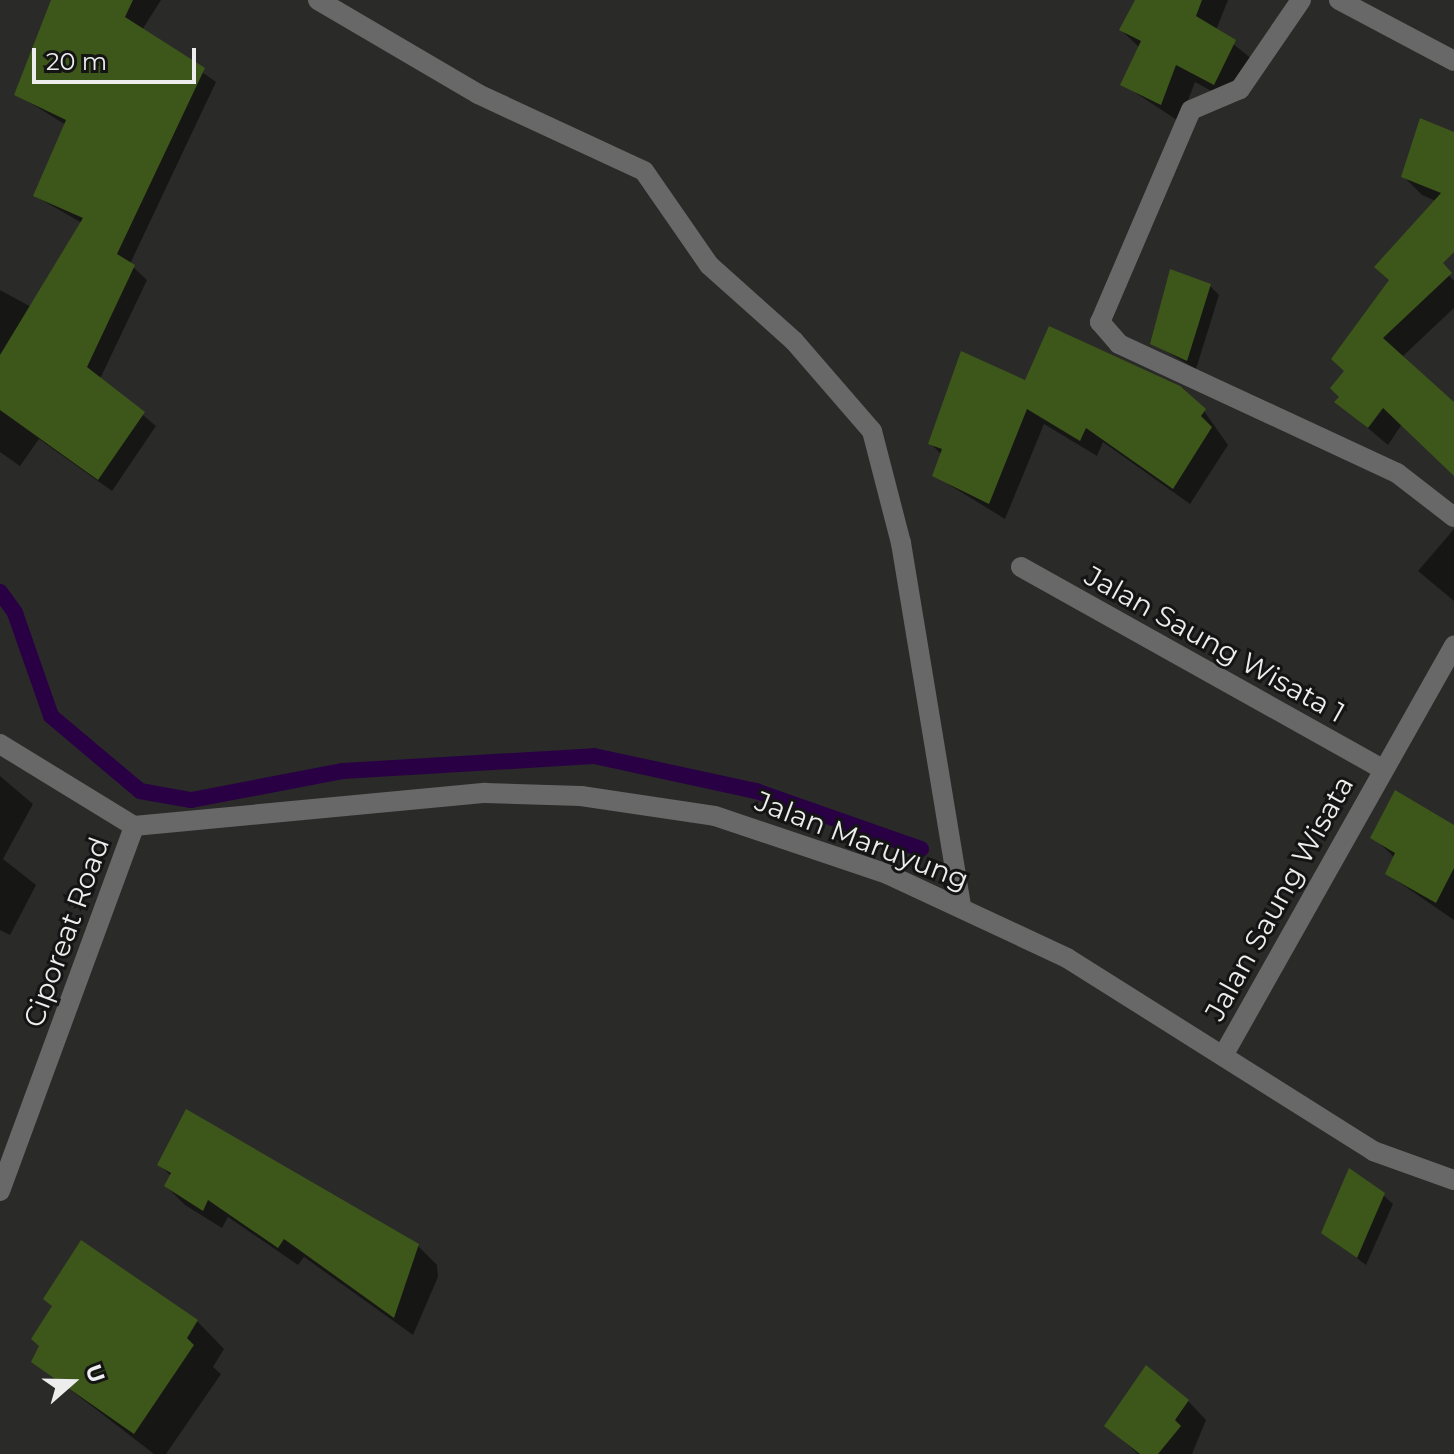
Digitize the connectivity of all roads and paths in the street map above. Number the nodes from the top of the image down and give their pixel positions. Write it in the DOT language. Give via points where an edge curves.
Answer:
graph roads {
  1 [pos="318,0"];
  2 [pos="1301,0"];
  3 [pos="1339,0"];
  4 [pos="1454,61"];
  5 [pos="1454,517"];
  6 [pos="1021,567"];
  7 [pos="1454,645"];
  8 [pos="0,744"];
  9 [pos="1382,769"];
  10 [pos="134,826"];
  11 [pos="961,907"];
  12 [pos="1224,1054"];
  13 [pos="1454,1180"];
  14 [pos="0,1191"];
  1 -- 11 [label="street" via="478,94 644,171 709,265 794,341 872,431 901,543"];
  2 -- 5 [label="street" via="1240,89 1191,110 1100,322 1119,344 1397,473"];
  3 -- 4 [label="street"];
  6 -- 9 [label="street, Jalan Saung Wisata 1"];
  7 -- 9 [label="street, Jalan Saung Wisata"];
  8 -- 10 [label="street"];
  9 -- 12 [label="street, Jalan Saung Wisata" via="1336,864"];
  10 -- 11 [label="street, Jalan Maruyung" via="485,793 581,796 715,816 791,837"];
  10 -- 14 [label="street, Ciporeat Road"];
  11 -- 12 [label="street, Jalan Maruyung" via="1067,958"];
  12 -- 13 [label="street, Jalan Maruyung" via="1373,1151"];
}
